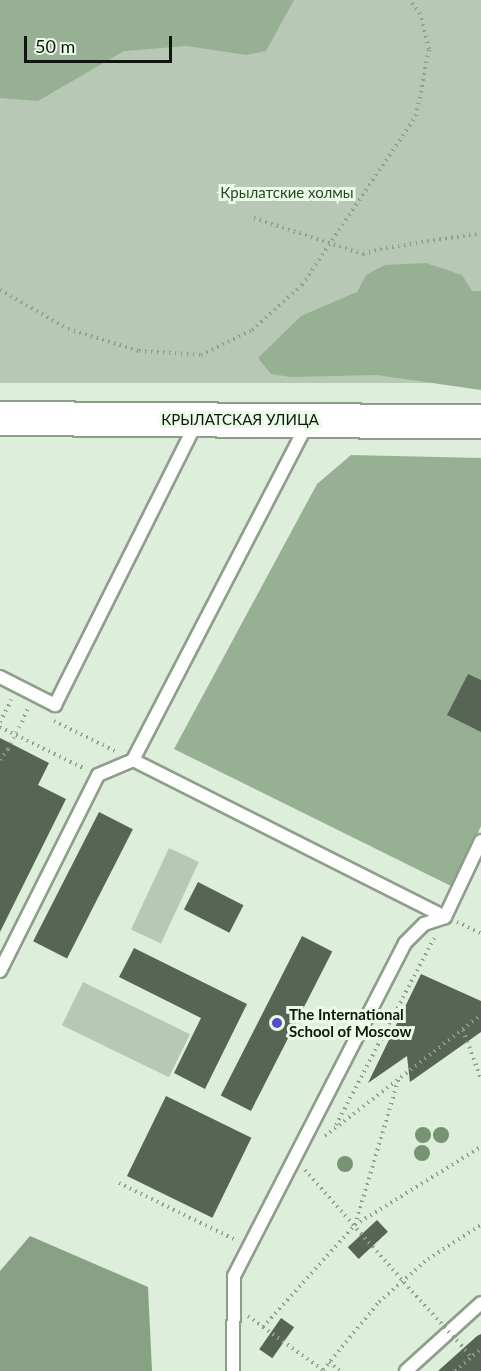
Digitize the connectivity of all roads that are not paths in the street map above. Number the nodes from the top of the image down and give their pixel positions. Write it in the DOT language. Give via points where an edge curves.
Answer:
graph roads {
  1 [pos="0,418"];
  2 [pos="199,419"];
  3 [pos="309,420"];
  4 [pos="481,421"];
  5 [pos="0,677"];
  6 [pos="133,760"];
  7 [pos="481,841"];
  8 [pos="445,917"];
  9 [pos="0,971"];
  10 [pos="481,1303"];
  11 [pos="233,1371"];
  12 [pos="406,1371"];
  1 -- 2 [label="main road, КРЫЛАТСКАЯ УЛИЦА"];
  2 -- 3 [label="main road, КРЫЛАТСКАЯ УЛИЦА"];
  2 -- 5 [label="lane" via="56,705"];
  3 -- 4 [label="main road, КРЫЛАТСКАЯ УЛИЦА"];
  3 -- 6 [label="lane" via="283,480"];
  6 -- 8 [label="lane"];
  6 -- 9 [label="lane" via="98,775"];
  7 -- 8 [label="lane"];
  8 -- 11 [label="lane" via="424,924 405,943 248,1246 234,1276 230,1304"];
  10 -- 12 [label="lane"];
}
